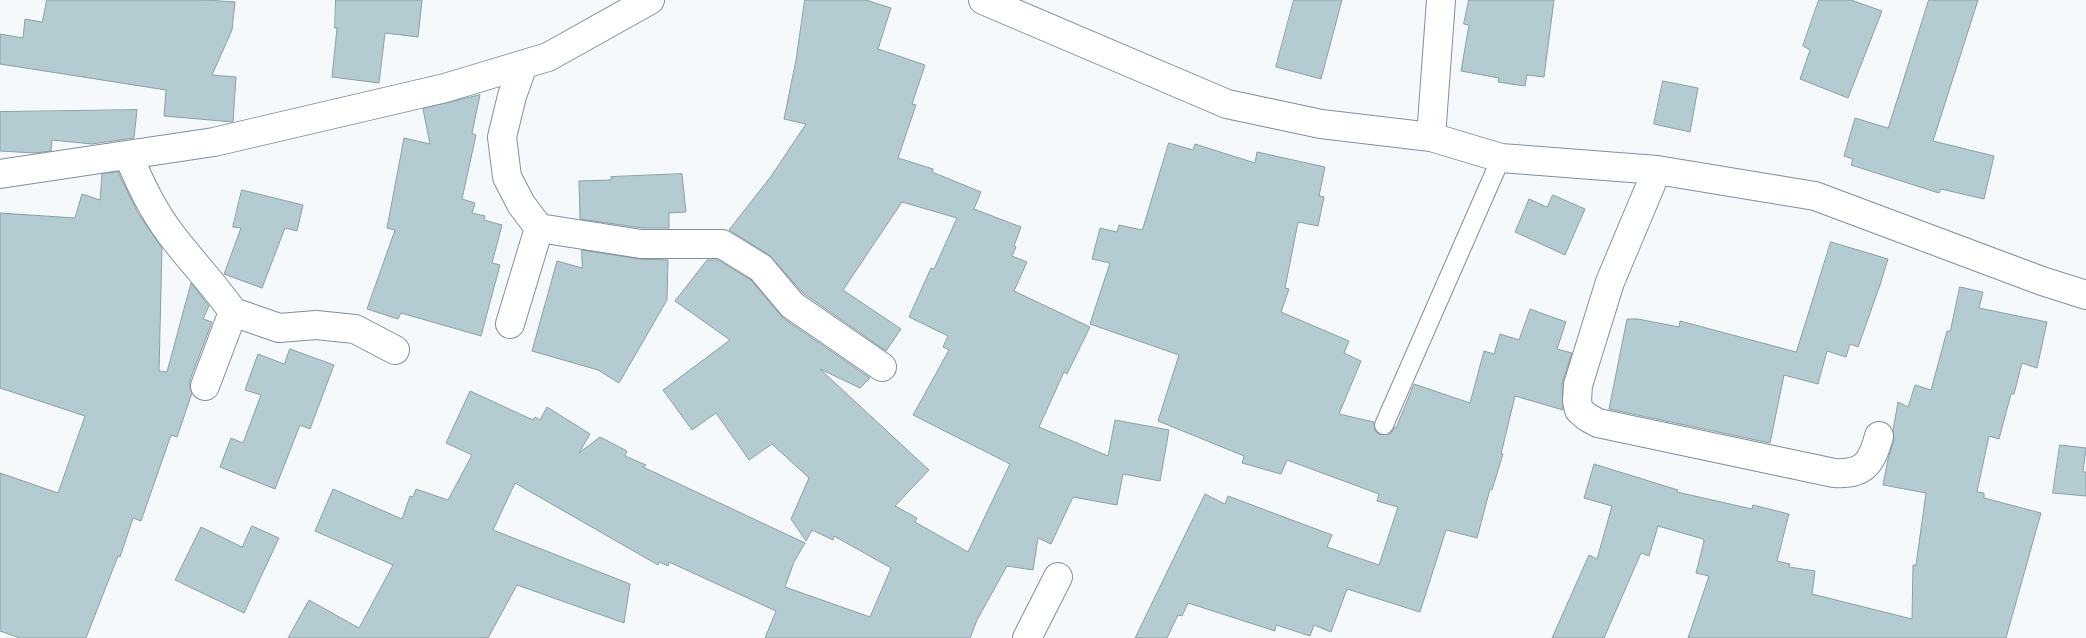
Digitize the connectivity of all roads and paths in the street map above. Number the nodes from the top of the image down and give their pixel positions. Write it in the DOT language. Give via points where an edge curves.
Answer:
graph roads {
  1 [pos="650,0"];
  2 [pos="983,0"];
  3 [pos="1442,0"];
  4 [pos="523,66"];
  5 [pos="1431,136"];
  6 [pos="128,155"];
  7 [pos="1501,158"];
  8 [pos="1656,170"];
  9 [pos="0,174"];
  10 [pos="539,228"];
  11 [pos="2086,295"];
  12 [pos="232,312"];
  13 [pos="510,324"];
  14 [pos="395,350"];
  15 [pos="882,367"];
  16 [pos="205,386"];
  17 [pos="1384,425"];
  18 [pos="1879,436"];
  19 [pos="1058,577"];
  20 [pos="1027,638"];
  1 -- 4 [label="street" via="548,57"];
  2 -- 5 [label="street" via="1227,104 1321,124"];
  3 -- 5 [label="street"];
  4 -- 6 [label="street" via="445,88 224,140"];
  4 -- 10 [label="street" via="502,137 507,177"];
  5 -- 7 [label="street"];
  6 -- 9 [label="street"];
  6 -- 12 [label="street" via="144,193 170,233"];
  7 -- 8 [label="street"];
  7 -- 17 [label="lane"];
  8 -- 11 [label="street" via="1815,196"];
  8 -- 18 [label="street" via="1600,311 1578,385 1580,410 1598,423 1834,473 1849,474 1860,470 1869,462"];
  10 -- 13 [label="street"];
  10 -- 15 [label="street" via="641,244 722,244 761,268 792,305"];
  12 -- 14 [label="street" via="279,328 316,325 355,329"];
  12 -- 16 [label="street"];
  19 -- 20 [label="street"];
}
